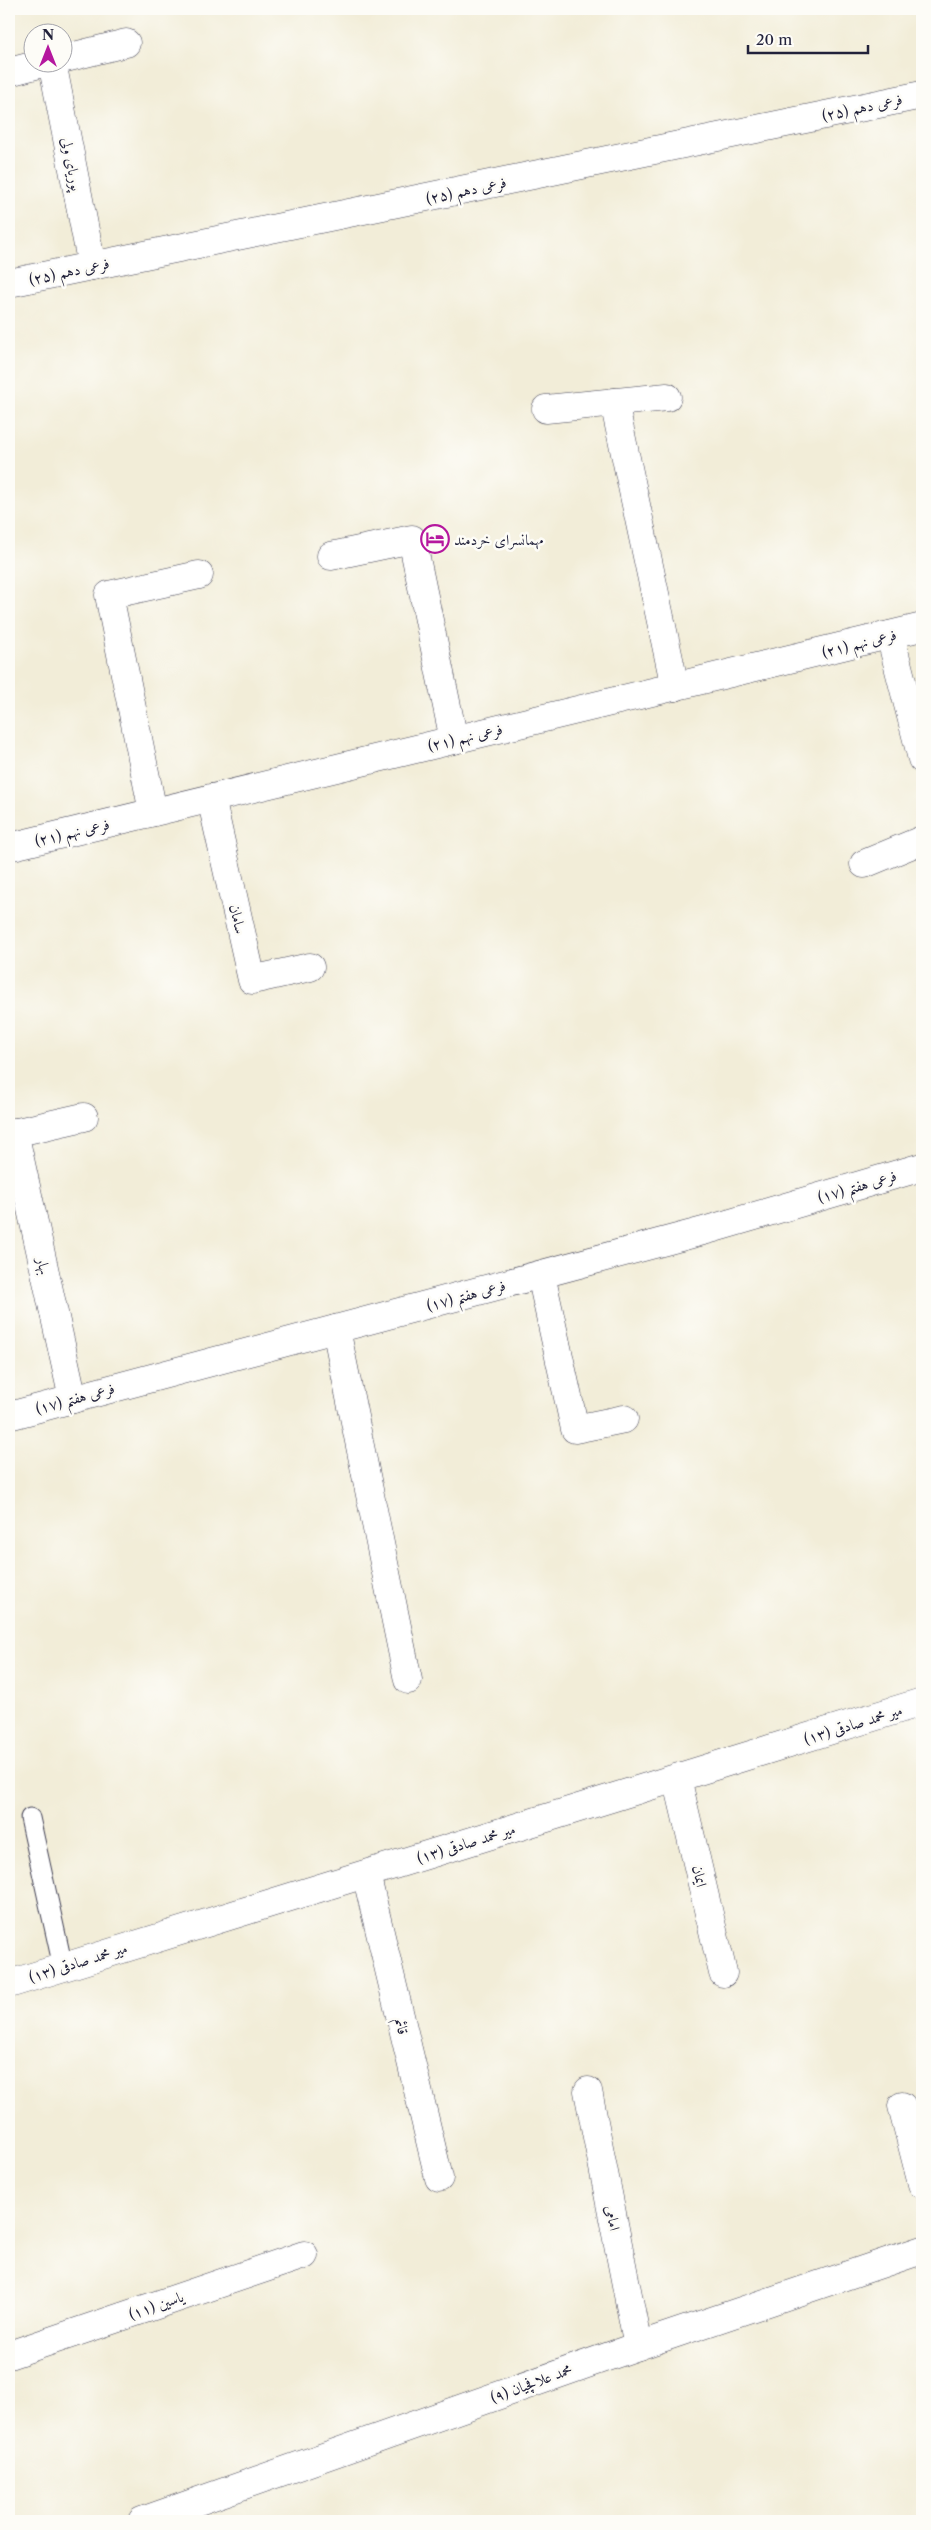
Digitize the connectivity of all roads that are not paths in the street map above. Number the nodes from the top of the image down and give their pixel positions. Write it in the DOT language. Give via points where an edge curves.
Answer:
graph roads {
  1 [pos="126,44"];
  2 [pos="72,57"];
  3 [pos="22,69"];
  4 [pos="9,72"];
  5 [pos="54,72"];
  6 [pos="922,95"];
  7 [pos="92,266"];
  8 [pos="9,283"];
  9 [pos="667,397"];
  10 [pos="614,402"];
  11 [pos="546,409"];
  12 [pos="331,556"];
  13 [pos="199,574"];
  14 [pos="922,628"];
  15 [pos="890,635"];
  16 [pos="675,687"];
  17 [pos="454,740"];
  18 [pos="922,759"];
  19 [pos="211,798"];
  20 [pos="153,812"];
  21 [pos="922,840"];
  22 [pos="9,847"];
  23 [pos="864,864"];
  24 [pos="310,967"];
  25 [pos="84,1117"];
  26 [pos="11,1133"];
  27 [pos="922,1167"];
  28 [pos="541,1275"];
  29 [pos="336,1329"];
  30 [pos="73,1399"];
  31 [pos="9,1416"];
  32 [pos="624,1420"];
  33 [pos="408,1680"];
  34 [pos="922,1702"];
  35 [pos="676,1778"];
  36 [pos="30,1818"];
  37 [pos="366,1874"];
  38 [pos="62,1967"];
  39 [pos="723,1973"];
  40 [pos="9,1984"];
  41 [pos="588,2091"];
  42 [pos="902,2106"];
  43 [pos="439,2178"];
  44 [pos="922,2184"];
  45 [pos="922,2250"];
  46 [pos="304,2255"];
  47 [pos="638,2346"];
  48 [pos="9,2355"];
  49 [pos="142,2521"];
  1 -- 2 [label="street"];
  3 -- 4 [label="street"];
  5 -- 7 [label="street, پوریای ولی"];
  6 -- 7 [label="street, فرعی دهم (۲۵)"];
  7 -- 8 [label="street, فرعی دهم (۲۵)"];
  9 -- 10 [label="street"];
  10 -- 11 [label="street"];
  10 -- 16 [label="street"];
  12 -- 17 [label="street" via="412,539"];
  13 -- 20 [label="street" via="109,595"];
  14 -- 15 [label="street, فرعی نهم (۲۱)"];
  15 -- 16 [label="street, فرعی نهم (۲۱)"];
  15 -- 18 [label="street"];
  16 -- 17 [label="street, فرعی نهم (۲۱)"];
  17 -- 19 [label="street, فرعی نهم (۲۱)"];
  19 -- 20 [label="street, فرعی نهم (۲۱)"];
  19 -- 24 [label="street, سامان" via="252,980"];
  20 -- 22 [label="street, فرعی نهم (۲۱)"];
  21 -- 23 [label="street"];
  25 -- 26 [label="street"];
  26 -- 30 [label="street, بهار"];
  27 -- 28 [label="street, فرعی هفتم (۱۷)"];
  28 -- 29 [label="street, فرعی هفتم (۱۷)"];
  28 -- 32 [label="street" via="575,1429"];
  29 -- 30 [label="street, فرعی هفتم (۱۷)"];
  29 -- 33 [label="street"];
  30 -- 31 [label="street, فرعی هفتم (۱۷)"];
  34 -- 35 [label="street, میر محمد صادقی (۱۳)"];
  35 -- 37 [label="street, میر محمد صادقی (۱۳)"];
  35 -- 39 [label="street, ایمان"];
  36 -- 38 [label="lane"];
  37 -- 38 [label="street, میر محمد صادقی (۱۳)"];
  37 -- 43 [label="street, قائم"];
  38 -- 40 [label="street, میر محمد صادقی (۱۳)"];
  41 -- 47 [label="street, امامی"];
  42 -- 44 [label="street"];
  45 -- 47 [label="street, محمد علافچیان (۹)"];
  46 -- 48 [label="street, یاسین (۱۱)"];
  47 -- 49 [label="street, محمد علافچیان (۹)"];
}
